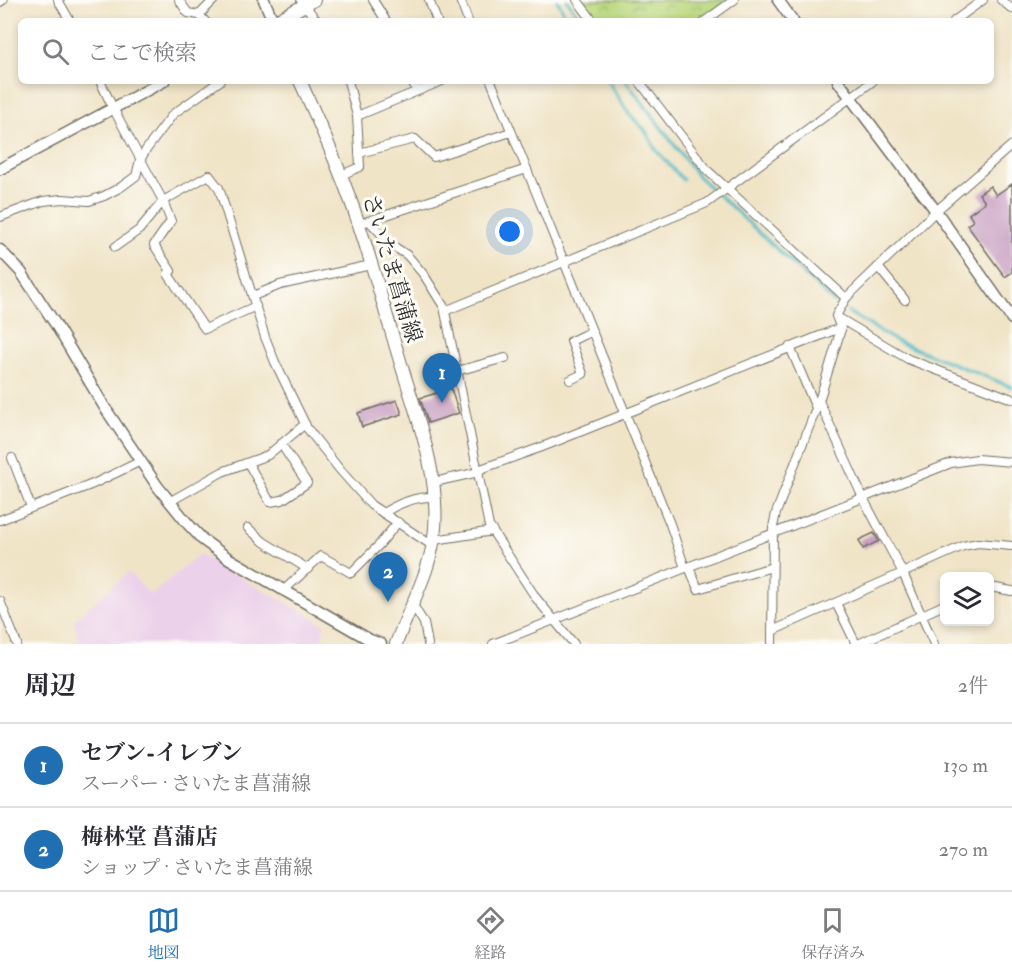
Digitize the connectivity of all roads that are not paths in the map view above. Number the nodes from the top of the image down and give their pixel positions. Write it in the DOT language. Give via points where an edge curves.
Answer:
graph roads {
  1 [pos="58,0"];
  2 [pos="179,0"];
  3 [pos="214,0"];
  4 [pos="264,0"];
  5 [pos="373,0"];
  6 [pos="429,0"];
  7 [pos="460,0"];
  8 [pos="578,0"];
  9 [pos="734,0"];
  10 [pos="778,0"];
  11 [pos="983,0"];
  12 [pos="1000,0"];
  13 [pos="306,2"];
  14 [pos="1012,9"];
  15 [pos="68,18"];
  16 [pos="202,18"];
  17 [pos="273,18"];
  18 [pos="280,18"];
  19 [pos="315,18"];
  20 [pos="384,18"];
  21 [pos="436,18"];
  22 [pos="467,18"];
  23 [pos="591,18"];
  24 [pos="709,18"];
  25 [pos="791,18"];
  26 [pos="958,18"];
  27 [pos="101,84"];
  28 [pos="158,84"];
  29 [pos="216,84"];
  30 [pos="301,84"];
  31 [pos="349,84"];
  32 [pos="414,84"];
  33 [pos="434,84"];
  34 [pos="492,84"];
  35 [pos="641,84"];
  36 [pos="840,84"];
  37 [pos="869,84"];
  38 [pos="417,91"];
  39 [pos="850,98"];
  40 [pos="113,108"];
  41 [pos="357,116"];
  42 [pos="511,132"];
  43 [pos="1012,145"];
  44 [pos="359,153"];
  45 [pos="140,160"];
  46 [pos="0,169"];
  47 [pos="527,169"];
  48 [pos="341,175"];
  49 [pos="726,190"];
  50 [pos="163,201"];
  51 [pos="936,211"];
  52 [pos="0,217"];
  53 [pos="364,223"];
  54 [pos="116,247"];
  55 [pos="0,250"];
  56 [pos="565,262"];
  57 [pos="371,265"];
  58 [pos="878,267"];
  59 [pos="253,296"];
  60 [pos="845,300"];
  61 [pos="905,300"];
  62 [pos="256,306"];
  63 [pos="445,311"];
  64 [pos="837,315"];
  65 [pos="1012,319"];
  66 [pos="841,329"];
  67 [pos="592,331"];
  68 [pos="790,347"];
  69 [pos="505,358"];
  70 [pos="457,371"];
  71 [pos="570,380"];
  72 [pos="1012,399"];
  73 [pos="817,404"];
  74 [pos="625,413"];
  75 [pos="305,424"];
  76 [pos="281,444"];
  77 [pos="12,458"];
  78 [pos="141,461"];
  79 [pos="1012,462"];
  80 [pos="248,463"];
  81 [pos="478,471"];
  82 [pos="434,482"];
  83 [pos="435,497"];
  84 [pos="863,498"];
  85 [pos="169,502"];
  86 [pos="31,507"];
  87 [pos="383,513"];
  88 [pos="0,519"];
  89 [pos="398,522"];
  90 [pos="248,528"];
  91 [pos="493,531"];
  92 [pos="774,534"];
  93 [pos="434,543"];
  94 [pos="1012,546"];
  95 [pos="687,567"];
  96 [pos="772,567"];
  97 [pos="308,568"];
  98 [pos="903,573"];
  99 [pos="994,588"];
  100 [pos="283,591"];
  101 [pos="1012,591"];
  102 [pos="0,601"];
  103 [pos="836,603"];
  104 [pos="413,605"];
  105 [pos="940,607"];
  106 [pos="922,615"];
  107 [pos="553,620"];
  108 [pos="772,631"];
  109 [pos="17,644"];
  110 [pos="381,644"];
  111 [pos="396,644"];
  112 [pos="428,644"];
  113 [pos="493,644"];
  114 [pos="574,644"];
  115 [pos="772,644"];
  116 [pos="857,644"];
  117 [pos="934,644"];
  1 -- 15 [label="street"];
  2 -- 16 [label="street" via="188,13"];
  3 -- 16 [label="street"];
  4 -- 17 [label="street"];
  5 -- 20 [label="street"];
  6 -- 21 [label="street"];
  7 -- 22 [label="street"];
  8 -- 23 [label="street"];
  9 -- 24 [label="street"];
  10 -- 25 [label="street"];
  11 -- 26 [label="street"];
  12 -- 14 [label="street"];
  13 -- 18 [label="main road"];
  13 -- 19 [label="street"];
  27 -- 40 [label="street"];
  28 -- 40 [label="street"];
  29 -- 45 [label="street" via="173,114"];
  30 -- 48 [label="main road, さいたま菖蒲線"];
  31 -- 41 [label="street"];
  32 -- 38 [label="street"];
  33 -- 38 [label="street"];
  34 -- 42 [label="street"];
  35 -- 49 [label="street" via="694,156"];
  36 -- 39 [label="street"];
  37 -- 39 [label="street"];
  38 -- 41 [label="street"];
  39 -- 49 [label="street"];
  39 -- 51 [label="street"];
  40 -- 45 [label="street"];
  40 -- 46 [label="street"];
  41 -- 44 [label="street"];
  42 -- 44 [label="street" via="434,157 415,139"];
  42 -- 47 [label="street"];
  43 -- 51 [label="street"];
  44 -- 48 [label="street" via="360,167"];
  45 -- 50 [label="street"];
  45 -- 52 [label="street" via="136,176 104,196 88,201 42,201"];
  47 -- 53 [label="street"];
  47 -- 56 [label="street"];
  48 -- 53 [label="main road, さいたま菖蒲線"];
  49 -- 56 [label="street" via="698,208"];
  49 -- 60 [label="street"];
  50 -- 54 [label="street" via="139,230"];
  50 -- 59 [label="street" via="209,175 219,188"];
  50 -- 62 [label="street" via="171,221 154,245 171,271 168,274 205,329"];
  51 -- 58 [label="street"];
  51 -- 65 [label="street"];
  53 -- 57 [label="main road, さいたま菖蒲線"];
  53 -- 63 [label="street" via="407,255"];
  55 -- 78 [label="street" via="21,272"];
  56 -- 63 [label="street"];
  56 -- 67 [label="street"];
  57 -- 59 [label="street" via="280,285"];
  57 -- 82 [label="main road, さいたま菖蒲線"];
  58 -- 60 [label="street"];
  58 -- 61 [label="street"];
  59 -- 62 [label="street"];
  60 -- 64 [label="street"];
  62 -- 75 [label="street" via="275,362"];
  63 -- 70 [label="street"];
  64 -- 66 [label="street"];
  64 -- 72 [label="street" via="908,358"];
  66 -- 68 [label="street"];
  66 -- 73 [label="street"];
  67 -- 71 [label="street" via="571,341 584,374"];
  67 -- 74 [label="street"];
  68 -- 73 [label="street"];
  68 -- 74 [label="street"];
  69 -- 70 [label="street"];
  70 -- 81 [label="street"];
  73 -- 84 [label="street"];
  73 -- 92 [label="street" via="776,513"];
  74 -- 81 [label="street"];
  74 -- 95 [label="street"];
  75 -- 76 [label="street"];
  75 -- 87 [label="street" via="340,470"];
  76 -- 80 [label="street" via="268,455"];
  76 -- 80 [label="street" via="308,483 282,500 270,502"];
  77 -- 86 [label="street"];
  78 -- 85 [label="street"];
  78 -- 86 [label="street"];
  79 -- 84 [label="street" via="951,462"];
  80 -- 85 [label="street" via="222,472"];
  81 -- 82 [label="street"];
  81 -- 91 [label="street"];
  82 -- 83 [label="main road, さいたま菖蒲線"];
  83 -- 87 [label="street" via="409,500"];
  83 -- 93 [label="main road, さいたま菖蒲線"];
  84 -- 92 [label="street"];
  84 -- 98 [label="street"];
  85 -- 100 [label="street" via="203,540"];
  86 -- 88 [label="street"];
  87 -- 89 [label="street"];
  89 -- 93 [label="street"];
  89 -- 97 [label="street" via="351,573 321,556"];
  90 -- 97 [label="street"];
  91 -- 93 [label="street"];
  91 -- 107 [label="street"];
  92 -- 95 [label="street"];
  92 -- 96 [label="street"];
  93 -- 104 [label="main road, さいたま菖蒲線"];
  94 -- 98 [label="street" via="963,546"];
  95 -- 96 [label="street" via="698,589"];
  95 -- 107 [label="street"];
  96 -- 108 [label="street"];
  97 -- 100 [label="street"];
  98 -- 103 [label="street"];
  98 -- 106 [label="street"];
  99 -- 101 [label="street"];
  100 -- 110 [label="street"];
  102 -- 109 [label="street"];
  103 -- 108 [label="street"];
  103 -- 116 [label="street"];
  104 -- 111 [label="main road, さいたま菖蒲線"];
  104 -- 112 [label="street" via="424,623"];
  105 -- 106 [label="street"];
  106 -- 116 [label="street"];
  106 -- 117 [label="street"];
  107 -- 113 [label="street"];
  107 -- 114 [label="street"];
  108 -- 115 [label="street"];
}
